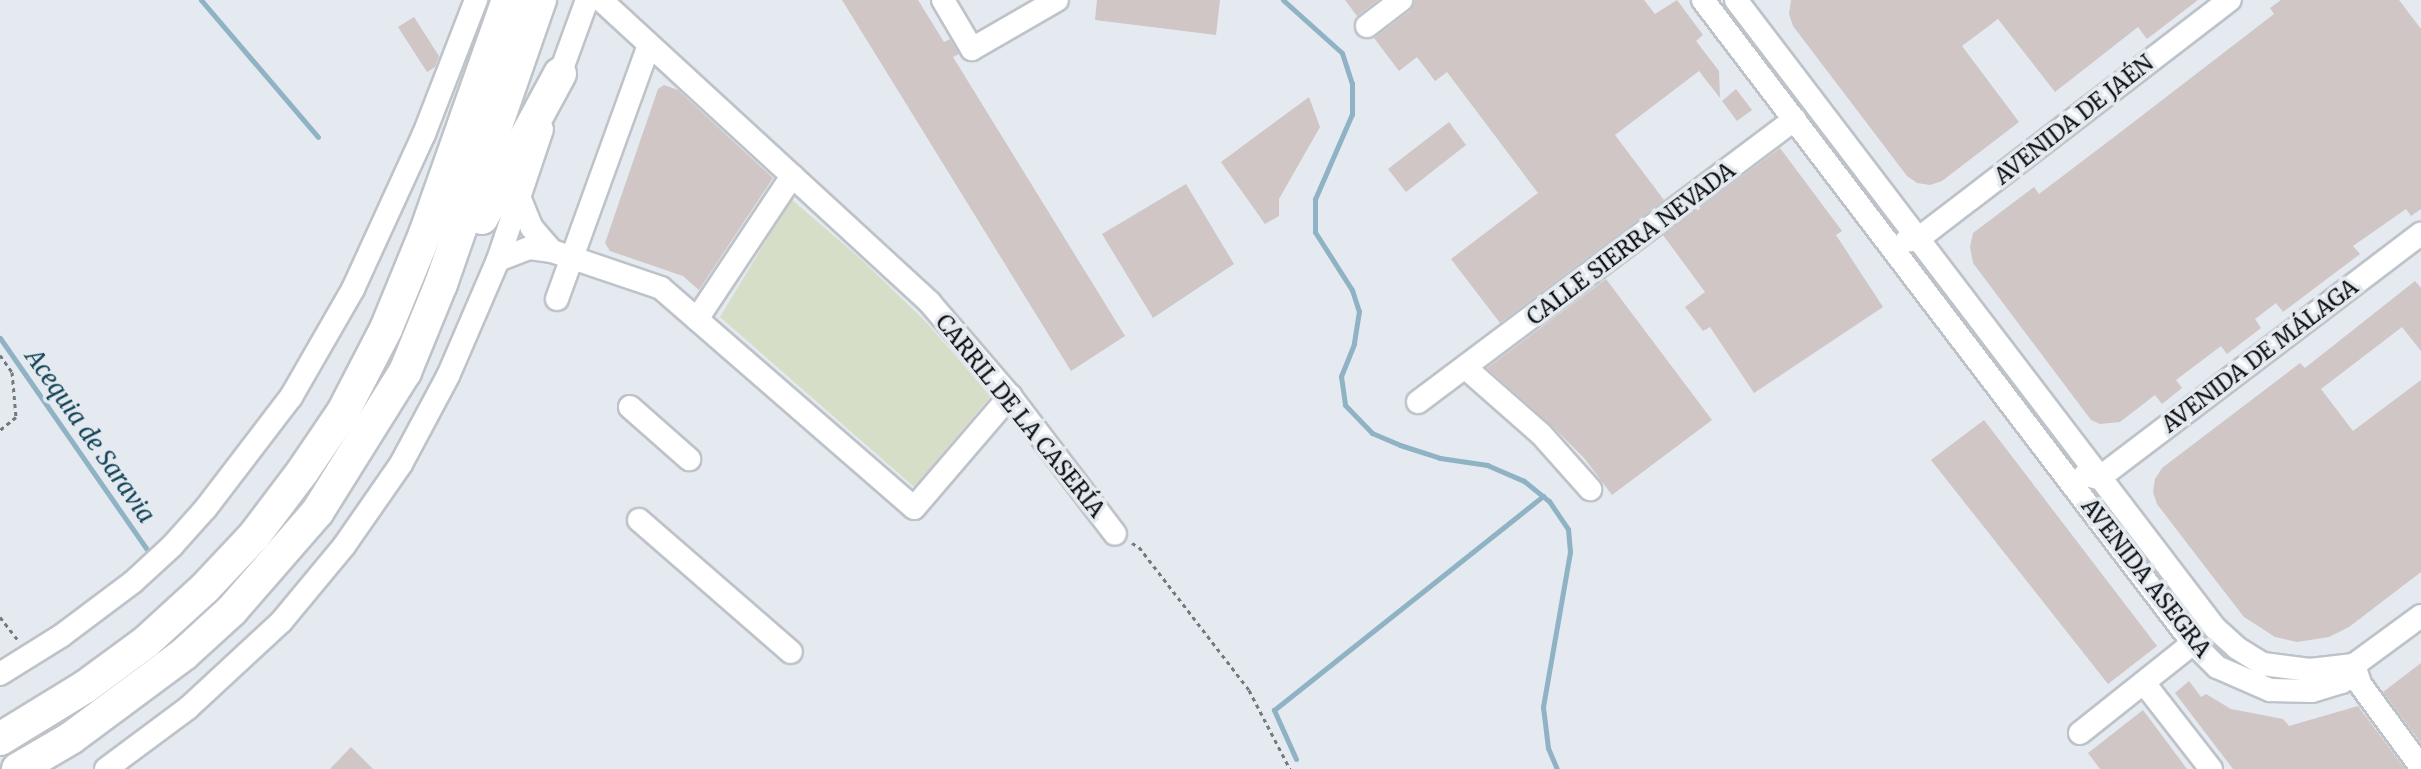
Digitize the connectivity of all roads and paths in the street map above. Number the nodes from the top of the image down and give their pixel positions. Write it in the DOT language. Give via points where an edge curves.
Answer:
graph roads {
  1 [pos="476,0"];
  2 [pos="508,0"];
  3 [pos="540,0"];
  4 [pos="587,0"];
  5 [pos="601,0"];
  6 [pos="943,0"];
  7 [pos="1057,0"];
  8 [pos="1401,0"];
  9 [pos="1703,0"];
  10 [pos="1736,0"];
  11 [pos="2230,0"];
  12 [pos="1367,26"];
  13 [pos="648,47"];
  14 [pos="560,74"];
  15 [pos="1795,119"];
  16 [pos="792,176"];
  17 [pos="1852,194"];
  18 [pos="520,199"];
  19 [pos="2421,234"];
  20 [pos="1918,239"];
  21 [pos="501,254"];
  22 [pos="562,255"];
  23 [pos="441,284"];
  24 [pos="557,299"];
  25 [pos="697,319"];
  26 [pos="0,355"];
  27 [pos="1467,369"];
  28 [pos="1010,396"];
  29 [pos="1418,402"];
  30 [pos="630,407"];
  31 [pos="0,430"];
  32 [pos="2036,436"];
  33 [pos="689,459"];
  34 [pos="2099,478"];
  35 [pos="1590,489"];
  36 [pos="639,520"];
  37 [pos="1115,534"];
  38 [pos="2421,616"];
  39 [pos="0,617"];
  40 [pos="2193,643"];
  41 [pos="791,652"];
  42 [pos="31,657"];
  43 [pos="2354,665"];
  44 [pos="0,674"];
  45 [pos="2144,683"];
  46 [pos="2080,733"];
  47 [pos="0,739"];
  48 [pos="2421,767"];
  49 [pos="18,769"];
  50 [pos="106,769"];
  51 [pos="1290,769"];
  52 [pos="2211,769"];
  1 -- 42 [label="street" via="424,134 353,289 291,397 172,546 133,582"];
  2 -- 47 [label="highway" via="386,329 343,412 303,471 254,536 146,642"];
  3 -- 23 [label="highway"];
  4 -- 14 [label="street"];
  5 -- 13 [label="street, CARRIL DE LA CASERÍA"];
  6 -- 7 [label="street" via="972,49"];
  8 -- 12 [label="street"];
  9 -- 15 [label="street, AVENIDA ASEGRA"];
  10 -- 20 [label="street, AVENIDA ASEGRA"];
  11 -- 20 [label="street, AVENIDA DE JAÉN"];
  13 -- 16 [label="street, CARRIL DE LA CASERÍA"];
  13 -- 22 [label="street"];
  14 -- 18 [label="street"];
  14 -- 23 [label="highway" via="493,192 467,254"];
  15 -- 17 [label="street, AVENIDA ASEGRA"];
  15 -- 27 [label="street, CALLE SIERRA NEVADA"];
  16 -- 25 [label="street"];
  16 -- 28 [label="street, CARRIL DE LA CASERÍA" via="930,303"];
  17 -- 20 [label="street" via="1880,210 1908,242"];
  17 -- 32 [label="street, AVENIDA ASEGRA"];
  18 -- 21 [label="street"];
  18 -- 22 [label="street" via="532,228"];
  19 -- 34 [label="street, AVENIDA DE MÁLAGA"];
  20 -- 34 [label="street, AVENIDA ASEGRA"];
  21 -- 22 [label="street" via="530,248"];
  21 -- 50 [label="street" via="448,376 401,464 344,546 281,622 232,670"];
  22 -- 24 [label="street"];
  22 -- 25 [label="street" via="661,288"];
  23 -- 49 [label="highway" via="405,372 318,511 277,562 184,654 71,738"];
  25 -- 28 [label="street" via="914,508"];
  26 -- 31 [label="path" via="12,372 16,417"];
  27 -- 29 [label="street, CALLE SIERRA NEVADA"];
  27 -- 35 [label="street" via="1541,434"];
  28 -- 37 [label="street, CARRIL DE LA CASERÍA"];
  30 -- 33 [label="street"];
  32 -- 34 [label="street" via="2063,452 2075,469"];
  32 -- 40 [label="street, AVENIDA ASEGRA"];
  34 -- 43 [label="street, AVENIDA ASEGRA" via="2215,628 2237,648 2263,664 2285,669"];
  36 -- 41 [label="street"];
  37 -- 51 [label="path, CARRIL DE LA CASERÍA" via="1139,547 1249,690"];
  38 -- 43 [label="street"];
  39 -- 42 [label="path"];
  40 -- 43 [label="street, AVENIDA ASEGRA" via="2217,667 2245,682 2290,693 2342,682"];
  40 -- 45 [label="street"];
  42 -- 44 [label="street"];
  43 -- 48 [label="street" via="2360,684"];
  45 -- 46 [label="street"];
  45 -- 52 [label="street"];
}
